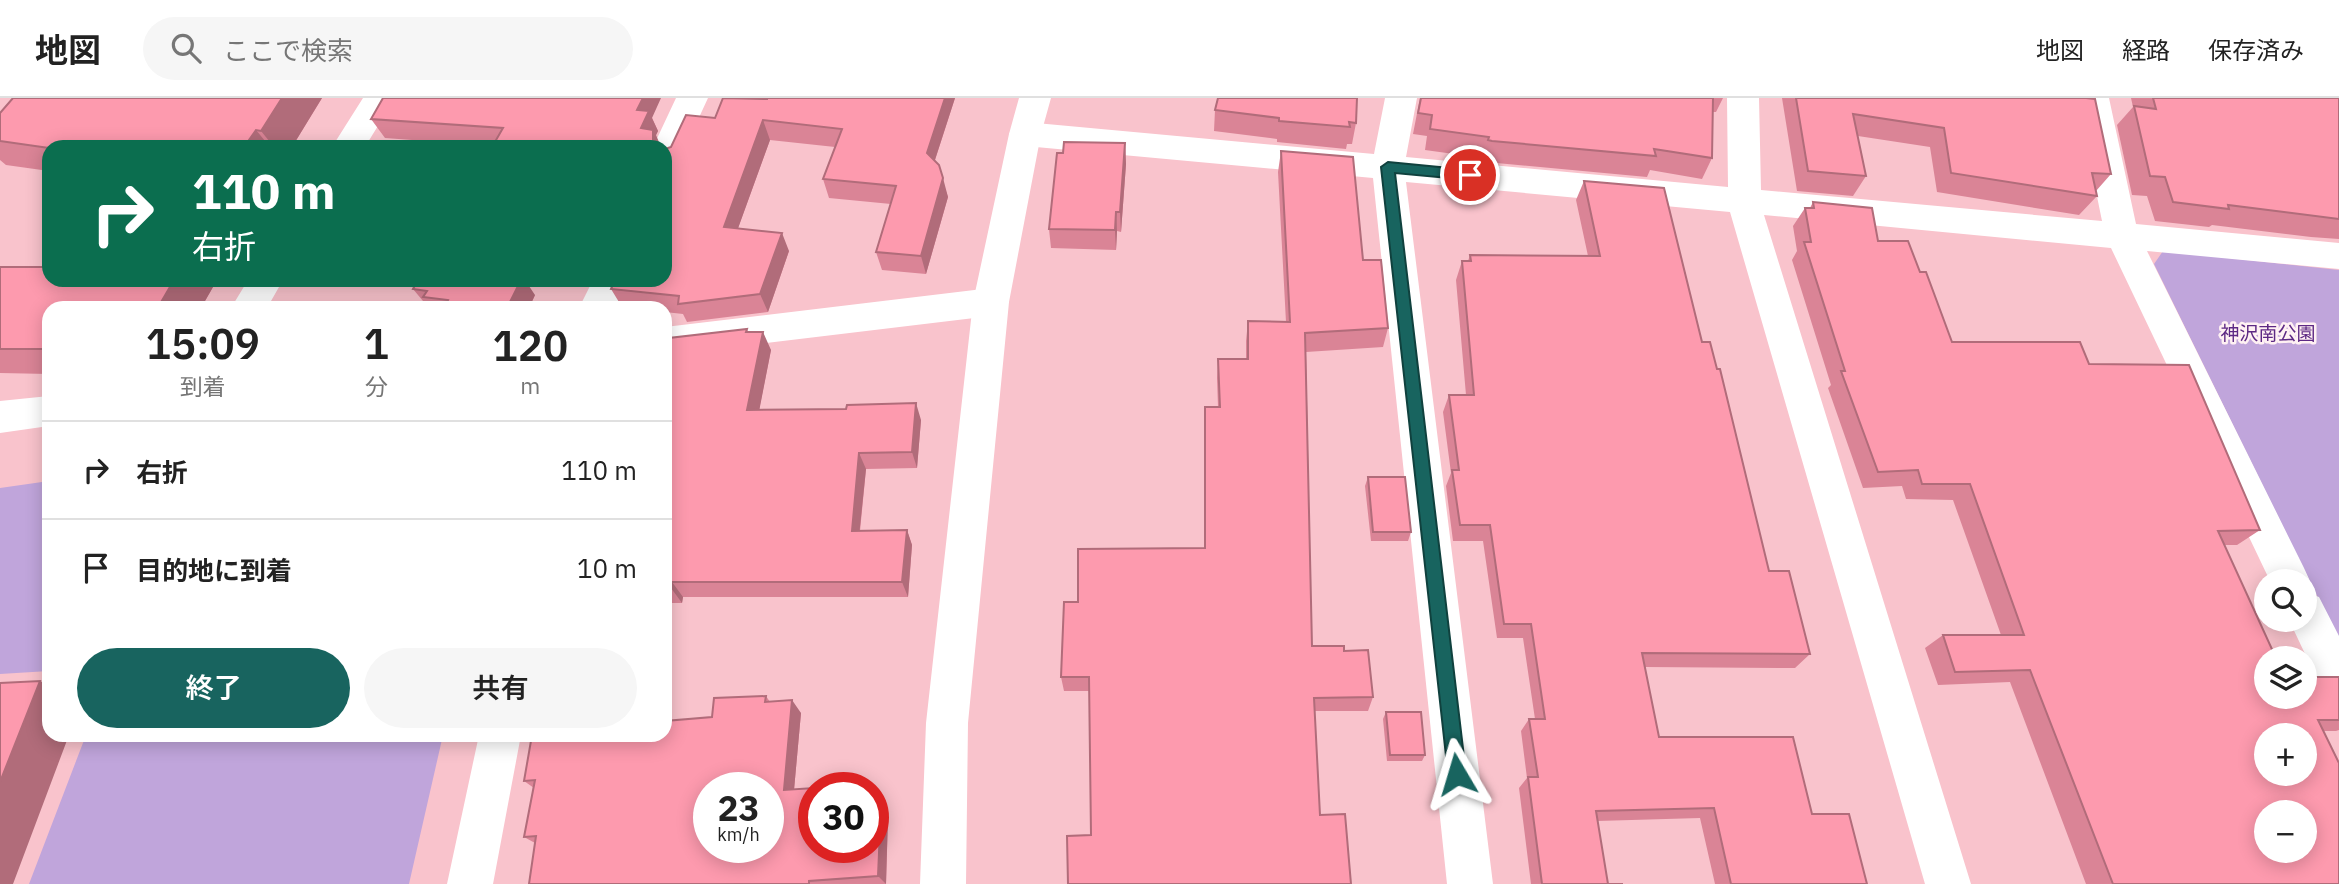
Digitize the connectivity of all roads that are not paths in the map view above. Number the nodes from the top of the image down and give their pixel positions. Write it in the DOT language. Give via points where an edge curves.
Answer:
graph roads {
  1 [pos="379,98"];
  2 [pos="692,98"];
  3 [pos="1035,98"];
  4 [pos="1401,98"];
  5 [pos="1743,98"];
  6 [pos="2093,98"];
  7 [pos="1025,134"];
  8 [pos="352,140"];
  9 [pos="672,142"];
  10 [pos="1388,167"];
  11 [pos="1745,200"];
  12 [pos="2122,236"];
  13 [pos="2339,256"];
  14 [pos="991,302"];
  15 [pos="672,340"];
  16 [pos="42,412"];
  17 [pos="0,417"];
  18 [pos="2284,569"];
  19 [pos="2316,632"];
  20 [pos="2339,680"];
  21 [pos="499,742"];
  22 [pos="470,884"];
  23 [pos="943,884"];
  24 [pos="1470,884"];
  25 [pos="1948,884"];
  1 -- 8 [label="street"];
  2 -- 9 [label="street"];
  3 -- 7 [label="street"];
  4 -- 10 [label="street"];
  5 -- 11 [label="street"];
  6 -- 12 [label="street"];
  7 -- 10 [label="street"];
  7 -- 14 [label="street"];
  10 -- 11 [label="street"];
  10 -- 24 [label="street"];
  11 -- 12 [label="street"];
  11 -- 25 [label="street"];
  12 -- 13 [label="street"];
  12 -- 18 [label="street"];
  14 -- 15 [label="street"];
  14 -- 23 [label="street" via="947,723"];
  16 -- 17 [label="street"];
  19 -- 20 [label="street"];
  21 -- 22 [label="street"];
}
